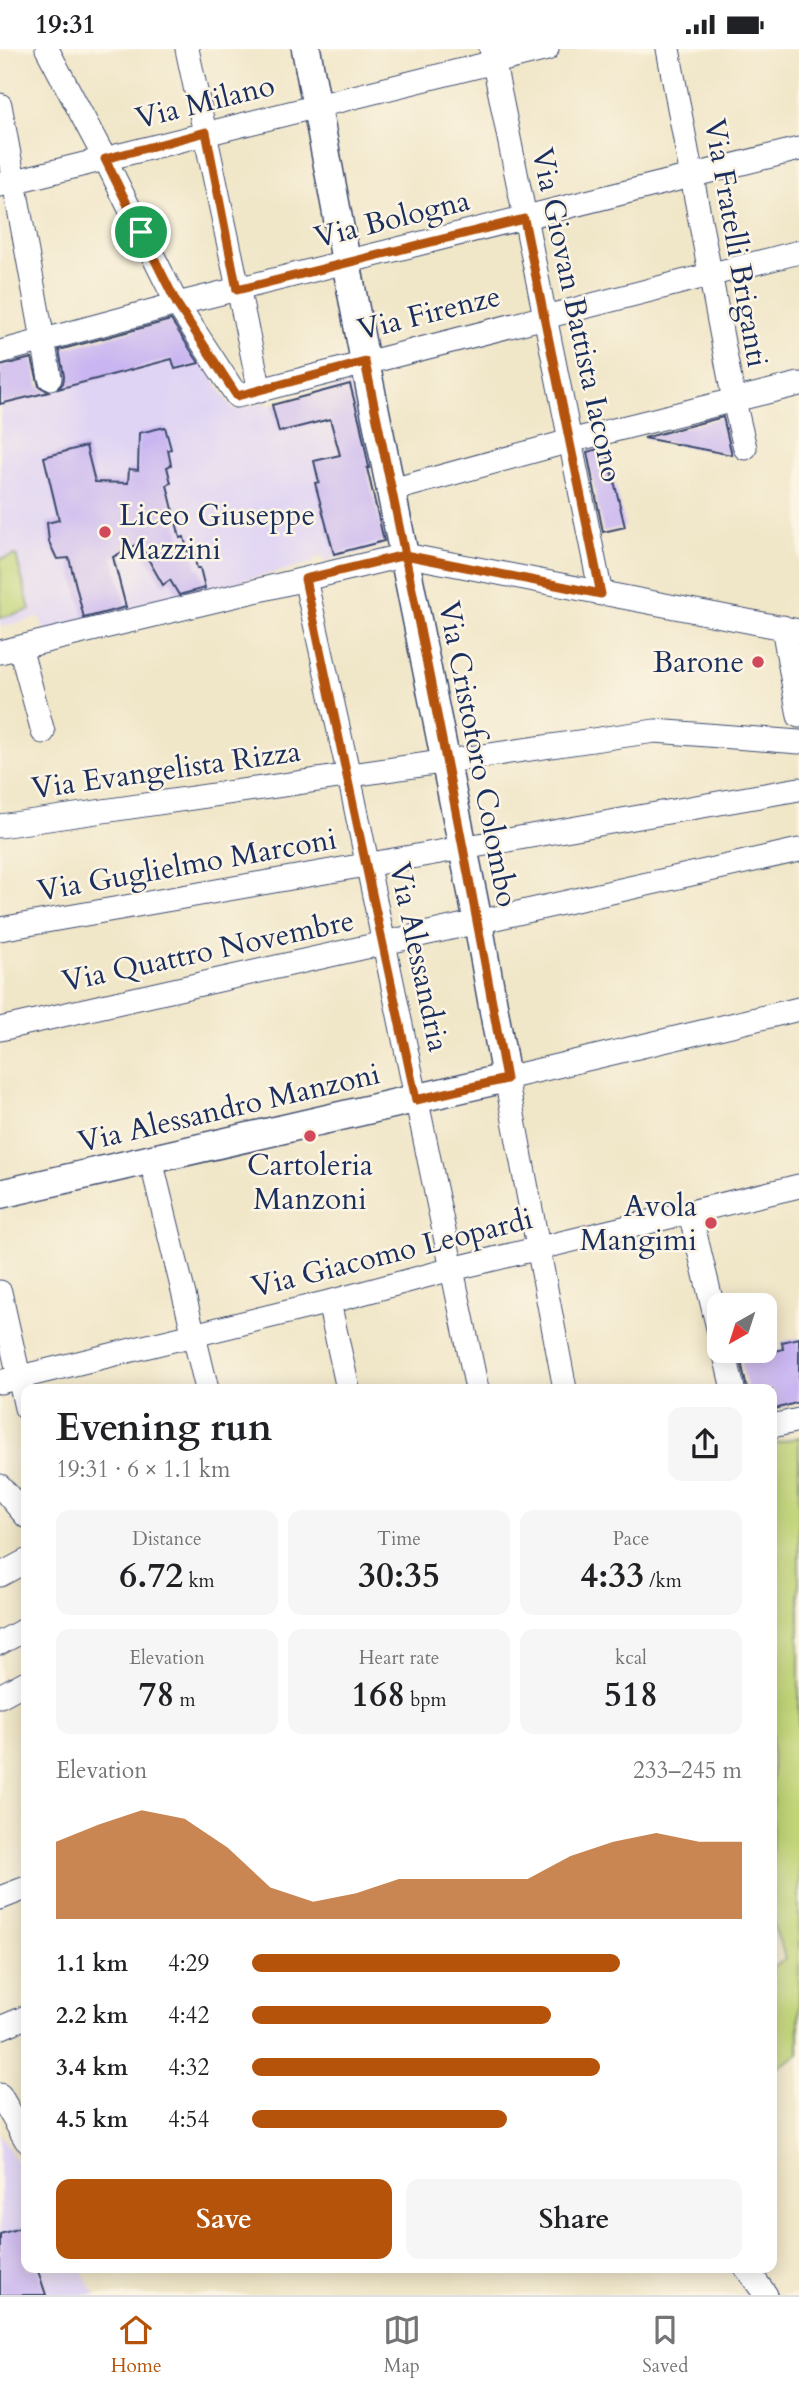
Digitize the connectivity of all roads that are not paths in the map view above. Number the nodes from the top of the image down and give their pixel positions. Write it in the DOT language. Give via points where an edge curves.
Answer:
graph roads {
  1 [pos="47,49"];
  2 [pos="187,49"];
  3 [pos="306,49"];
  4 [pos="547,49"];
  5 [pos="668,49"];
  6 [pos="492,55"];
  7 [pos="0,105"];
  8 [pos="318,107"];
  9 [pos="206,132"];
  10 [pos="799,149"];
  11 [pos="105,159"];
  12 [pos="692,176"];
  13 [pos="7,183"];
  14 [pos="524,219"];
  15 [pos="799,252"];
  16 [pos="346,262"];
  17 [pos="710,273"];
  18 [pos="237,290"];
  19 [pos="177,304"];
  20 [pos="545,316"];
  21 [pos="42,341"];
  22 [pos="0,352"];
  23 [pos="365,362"];
  24 [pos="50,378"];
  25 [pos="799,384"];
  26 [pos="260,391"];
  27 [pos="734,401"];
  28 [pos="570,441"];
  29 [pos="746,448"];
  30 [pos="392,490"];
  31 [pos="405,555"];
  32 [pos="305,579"];
  33 [pos="601,594"];
  34 [pos="791,629"];
  35 [pos="10,649"];
  36 [pos="799,716"];
  37 [pos="43,732"];
  38 [pos="799,742"];
  39 [pos="446,761"];
  40 [pos="349,776"];
  41 [pos="799,789"];
  42 [pos="0,826"];
  43 [pos="462,848"];
  44 [pos="799,850"];
  45 [pos="368,865"];
  46 [pos="478,922"];
  47 [pos="0,929"];
  48 [pos="384,944"];
  49 [pos="799,1009"];
  50 [pos="0,1029"];
  51 [pos="506,1079"];
  52 [pos="416,1100"];
  53 [pos="151,1160"];
  54 [pos="799,1186"];
  55 [pos="0,1194"];
  56 [pos="690,1213"];
  57 [pos="538,1249"];
  58 [pos="452,1269"];
  59 [pos="0,1292"];
  60 [pos="709,1293"];
  61 [pos="328,1302"];
  62 [pos="194,1335"];
  63 [pos="727,1363"];
  64 [pos="10,1380"];
  65 [pos="206,1384"];
  66 [pos="347,1384"];
  67 [pos="476,1384"];
  68 [pos="564,1384"];
  69 [pos="732,1384"];
  70 [pos="21,1399"];
  71 [pos="799,1420"];
  72 [pos="777,1425"];
  73 [pos="0,1486"];
  74 [pos="21,1510"];
  75 [pos="21,1564"];
  76 [pos="0,1575"];
  77 [pos="21,1632"];
  78 [pos="0,1643"];
  79 [pos="21,1685"];
  80 [pos="0,1696"];
  81 [pos="21,1890"];
  82 [pos="0,1898"];
  83 [pos="21,2019"];
  84 [pos="0,2028"];
  85 [pos="0,2095"];
  86 [pos="21,2131"];
  87 [pos="750,2273"];
  88 [pos="766,2295"];
  1 -- 11 [label="street"];
  2 -- 9 [label="street"];
  3 -- 8 [label="main road, Via Cristoforo Colombo"];
  4 -- 6 [label="street, Via Milano"];
  5 -- 12 [label="street, Via Fratelli Briganti"];
  6 -- 8 [label="street, Via Milano"];
  6 -- 14 [label="street, Via Giovan Battista Iacono"];
  7 -- 13 [label="street"];
  8 -- 9 [label="street, Via Milano"];
  8 -- 16 [label="main road, Via Cristoforo Colombo"];
  9 -- 11 [label="street, Via Milano"];
  9 -- 18 [label="street"];
  10 -- 12 [label="street, Via Bologna"];
  11 -- 13 [label="street, Via Milano"];
  11 -- 19 [label="street"];
  12 -- 14 [label="street, Via Bologna"];
  12 -- 17 [label="street, Via Fratelli Briganti"];
  13 -- 21 [label="street"];
  14 -- 16 [label="street, Via Bologna"];
  14 -- 20 [label="street, Via Giovan Battista Iacono"];
  15 -- 17 [label="street, Via Firenze"];
  16 -- 18 [label="street, Via Bologna"];
  16 -- 23 [label="main road, Via Cristoforo Colombo"];
  17 -- 20 [label="street, Via Firenze"];
  17 -- 27 [label="street, Via Fratelli Briganti"];
  18 -- 19 [label="street, Via Bologna"];
  18 -- 26 [label="street"];
  19 -- 21 [label="street, Via Bologna"];
  19 -- 26 [label="street, Via Firenze" via="237,396"];
  20 -- 23 [label="street, Via Firenze"];
  20 -- 28 [label="street, Via Giovan Battista Iacono"];
  21 -- 22 [label="street, Via Bologna"];
  21 -- 24 [label="street"];
  23 -- 26 [label="street, Via Firenze"];
  23 -- 30 [label="main road, Via Cristoforo Colombo"];
  25 -- 27 [label="street"];
  27 -- 28 [label="street"];
  27 -- 29 [label="street, Via Fratelli Briganti"];
  28 -- 30 [label="street"];
  28 -- 33 [label="street, Via Giovan Battista Iacono"];
  30 -- 31 [label="main road, Via Cristoforo Colombo"];
  31 -- 32 [label="street"];
  31 -- 33 [label="street"];
  31 -- 39 [label="main road, Via Cristoforo Colombo"];
  32 -- 35 [label="street"];
  32 -- 40 [label="street, Via Alessandria"];
  33 -- 34 [label="street"];
  34 -- 36 [label="street"];
  35 -- 37 [label="street"];
  38 -- 39 [label="street, Via Evangelista Rizza" via="655,731"];
  39 -- 40 [label="street, Via Evangelista Rizza"];
  39 -- 43 [label="main road, Via Cristoforo Colombo"];
  40 -- 42 [label="street, Via Evangelista Rizza"];
  40 -- 45 [label="street, Via Alessandria"];
  41 -- 43 [label="street, Via Guglielmo Marconi"];
  43 -- 45 [label="street, Via Guglielmo Marconi"];
  43 -- 46 [label="main road, Via Cristoforo Colombo"];
  44 -- 46 [label="street, Via Quattro Novembre"];
  45 -- 47 [label="street, Via Guglielmo Marconi"];
  45 -- 48 [label="street, Via Alessandria"];
  46 -- 48 [label="street, Via Quattro Novembre"];
  46 -- 51 [label="main road, Via Cristoforo Colombo"];
  48 -- 50 [label="street, Via Quattro Novembre"];
  48 -- 52 [label="street, Via Alessandria"];
  49 -- 51 [label="street, Via Alessandro Manzoni"];
  51 -- 52 [label="main road, Via Alessandro Manzoni"];
  51 -- 57 [label="street, Via Cristoforo Colombo"];
  52 -- 53 [label="main road, Via Alessandro Manzoni"];
  52 -- 58 [label="street, Via Alessandria"];
  53 -- 55 [label="main road, Via Alessandro Manzoni"];
  53 -- 62 [label="street"];
  54 -- 56 [label="street, Via Giacomo Leopardi"];
  56 -- 57 [label="street, Via Giacomo Leopardi"];
  56 -- 60 [label="street"];
  57 -- 58 [label="street, Via Giacomo Leopardi"];
  57 -- 68 [label="street, Via Cristoforo Colombo"];
  58 -- 61 [label="street, Via Giacomo Leopardi"];
  58 -- 67 [label="street, Via Alessandria"];
  59 -- 64 [label="street"];
  61 -- 62 [label="street, Via Giacomo Leopardi"];
  61 -- 66 [label="street"];
  62 -- 64 [label="street, Via Giacomo Leopardi"];
  62 -- 65 [label="street"];
  63 -- 69 [label="street"];
  64 -- 70 [label="street"];
  71 -- 72 [label="street"];
  73 -- 74 [label="street"];
  75 -- 76 [label="street"];
  77 -- 78 [label="street"];
  79 -- 80 [label="street"];
  81 -- 82 [label="street"];
  83 -- 84 [label="street"];
  85 -- 86 [label="street"];
  87 -- 88 [label="street"];
}
